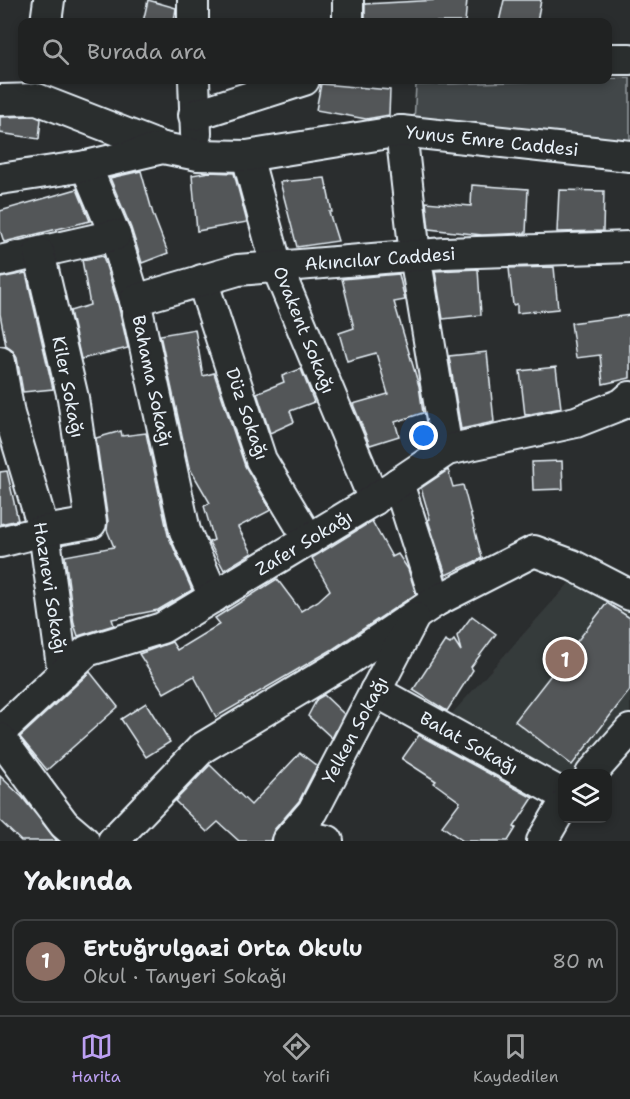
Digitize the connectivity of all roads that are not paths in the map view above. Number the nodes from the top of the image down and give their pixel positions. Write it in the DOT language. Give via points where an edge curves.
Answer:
graph roads {
  1 [pos="49,0"];
  2 [pos="193,0"];
  3 [pos="348,0"];
  4 [pos="47,18"];
  5 [pos="193,18"];
  6 [pos="348,18"];
  7 [pos="612,59"];
  8 [pos="630,59"];
  9 [pos="194,84"];
  10 [pos="291,84"];
  11 [pos="38,89"];
  12 [pos="0,100"];
  13 [pos="194,115"];
  14 [pos="401,131"];
  15 [pos="163,148"];
  16 [pos="198,155"];
  17 [pos="247,156"];
  18 [pos="630,156"];
  19 [pos="86,166"];
  20 [pos="0,179"];
  21 [pos="115,235"];
  22 [pos="630,247"];
  23 [pos="39,253"];
  24 [pos="415,255"];
  25 [pos="0,261"];
  26 [pos="277,267"];
  27 [pos="202,280"];
  28 [pos="135,300"];
  29 [pos="0,362"];
  30 [pos="630,397"];
  31 [pos="447,450"];
  32 [pos="386,491"];
  33 [pos="44,531"];
  34 [pos="309,540"];
  35 [pos="0,542"];
  36 [pos="630,595"];
  37 [pos="214,597"];
  38 [pos="426,608"];
  39 [pos="63,674"];
  40 [pos="375,691"];
  41 [pos="630,730"];
  42 [pos="0,732"];
  43 [pos="0,738"];
  44 [pos="595,769"];
  45 [pos="558,792"];
  46 [pos="558,814"];
  47 [pos="290,837"];
  48 [pos="84,841"];
  49 [pos="113,841"];
  50 [pos="328,841"];
  51 [pos="542,841"];
  1 -- 4 [label="street"];
  2 -- 5 [label="street"];
  3 -- 6 [label="street"];
  7 -- 8 [label="street"];
  9 -- 13 [label="street"];
  10 -- 13 [label="street"];
  11 -- 12 [label="street"];
  11 -- 15 [label="street"];
  13 -- 16 [label="street"];
  14 -- 17 [label="street, Yunus Emre Caddesi"];
  14 -- 18 [label="street, Yunus Emre Caddesi"];
  14 -- 24 [label="street"];
  15 -- 16 [label="street, Yunus Emre Caddesi"];
  15 -- 19 [label="street, Yunus Emre Caddesi"];
  16 -- 17 [label="street, Yunus Emre Caddesi"];
  17 -- 26 [label="street, Ovakent Sokağı"];
  19 -- 20 [label="street, Yunus Emre Caddesi"];
  19 -- 21 [label="street, Bahama Sokağı"];
  21 -- 23 [label="street"];
  21 -- 28 [label="street, Bahama Sokağı"];
  22 -- 24 [label="street, Akıncılar Caddesi"];
  23 -- 25 [label="street"];
  23 -- 33 [label="street, Kiler Sokağı" via="73,398 91,523"];
  24 -- 26 [label="street, Akıncılar Caddesi"];
  24 -- 31 [label="street"];
  26 -- 27 [label="street, Akıncılar Caddesi" via="238,270"];
  26 -- 32 [label="street, Ovakent Sokağı"];
  27 -- 28 [label="street, Akıncılar Caddesi"];
  27 -- 34 [label="street, Düz Sokağı" via="261,460"];
  28 -- 37 [label="street, Bahama Sokağı" via="185,531"];
  29 -- 33 [label="street, Haznevi Sokağı" via="9,414"];
  30 -- 31 [label="street, Zafer Sokağı" via="576,422"];
  31 -- 32 [label="street, Zafer Sokağı"];
  32 -- 34 [label="street, Zafer Sokağı"];
  32 -- 38 [label="street, Ovakent Sokağı"];
  33 -- 35 [label="street"];
  33 -- 39 [label="street, Haznevi Sokağı"];
  34 -- 37 [label="street, Zafer Sokağı"];
  36 -- 38 [label="street" via="572,565 534,551"];
  37 -- 39 [label="street, Zafer Sokağı" via="162,628 87,651"];
  38 -- 40 [label="street, Yelken Sokağı"];
  38 -- 49 [label="street" via="202,748"];
  39 -- 42 [label="street, Zafer Sokağı"];
  40 -- 45 [label="street, Balat Sokağı"];
  40 -- 47 [label="street, Yelken Sokağı" via="313,811"];
  41 -- 44 [label="street"];
  43 -- 48 [label="street" via="64,824"];
  46 -- 51 [label="street"];
  47 -- 50 [label="street"];
}
